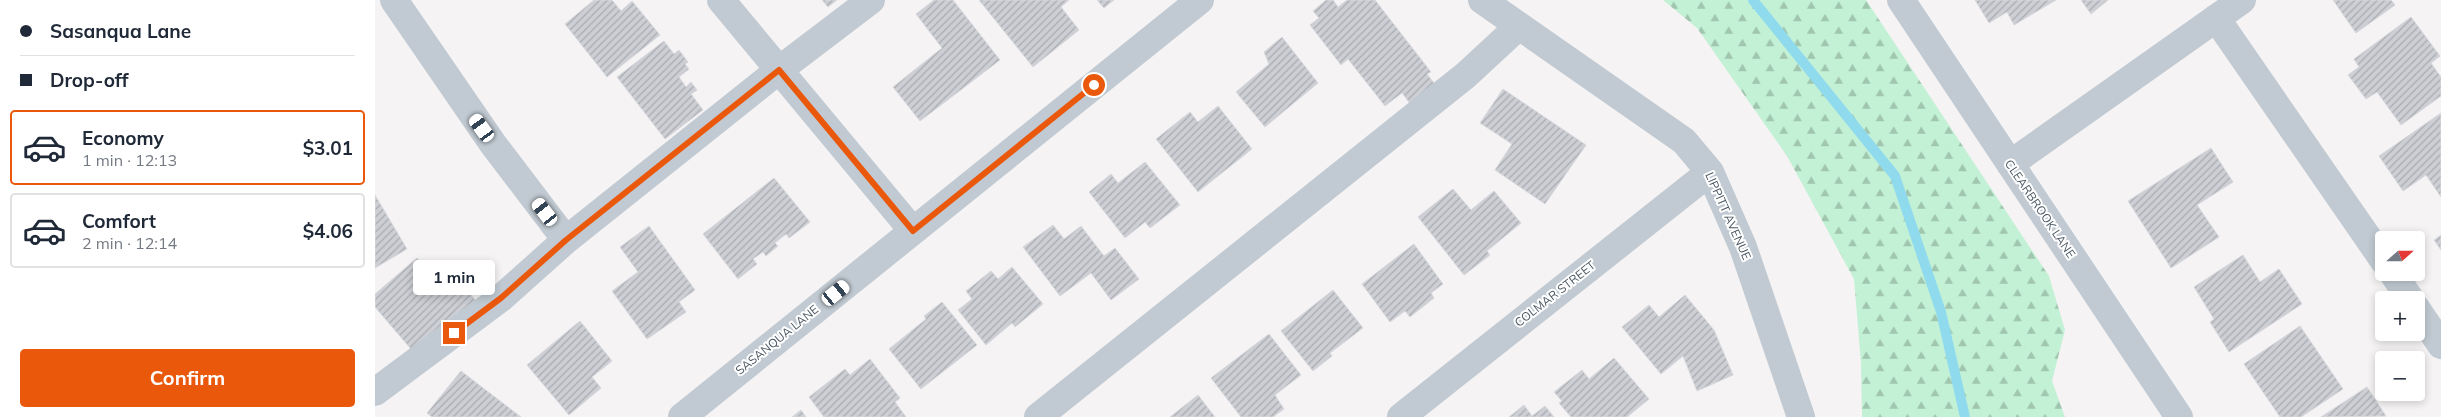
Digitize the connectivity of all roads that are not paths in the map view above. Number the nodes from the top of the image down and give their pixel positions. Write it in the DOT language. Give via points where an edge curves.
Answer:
graph roads {
  1 [pos="394,0"];
  2 [pos="721,0"];
  3 [pos="871,0"];
  4 [pos="1200,0"];
  5 [pos="1482,0"];
  6 [pos="1901,0"];
  7 [pos="2242,0"];
  8 [pos="2216,18"];
  9 [pos="1519,26"];
  10 [pos="779,70"];
  11 [pos="2010,164"];
  12 [pos="1710,172"];
  13 [pos="913,231"];
  14 [pos="566,240"];
  15 [pos="2375,248"];
  16 [pos="2425,321"];
  17 [pos="2441,344"];
  18 [pos="375,392"];
  19 [pos="1792,415"];
  20 [pos="682,417"];
  21 [pos="1037,417"];
  22 [pos="1401,417"];
  23 [pos="2179,417"];
  1 -- 14 [label="street" via="493,144"];
  2 -- 10 [label="street"];
  3 -- 10 [label="street"];
  4 -- 13 [label="street, SASANQUA LANE"];
  5 -- 9 [label="street, LIPPITT AVENUE"];
  6 -- 11 [label="street, CLEARBROOK LANE"];
  7 -- 8 [label="street"];
  8 -- 11 [label="street"];
  8 -- 15 [label="street"];
  9 -- 12 [label="street, LIPPITT AVENUE" via="1684,141"];
  9 -- 21 [label="street" via="1466,75"];
  10 -- 13 [label="street"];
  10 -- 14 [label="street"];
  11 -- 23 [label="street, CLEARBROOK LANE"];
  12 -- 19 [label="street, LIPPITT AVENUE" via="1743,247"];
  12 -- 22 [label="street, COLMAR STREET"];
  13 -- 20 [label="street, SASANQUA LANE"];
  14 -- 18 [label="street" via="501,298"];
  16 -- 17 [label="street"];
}
